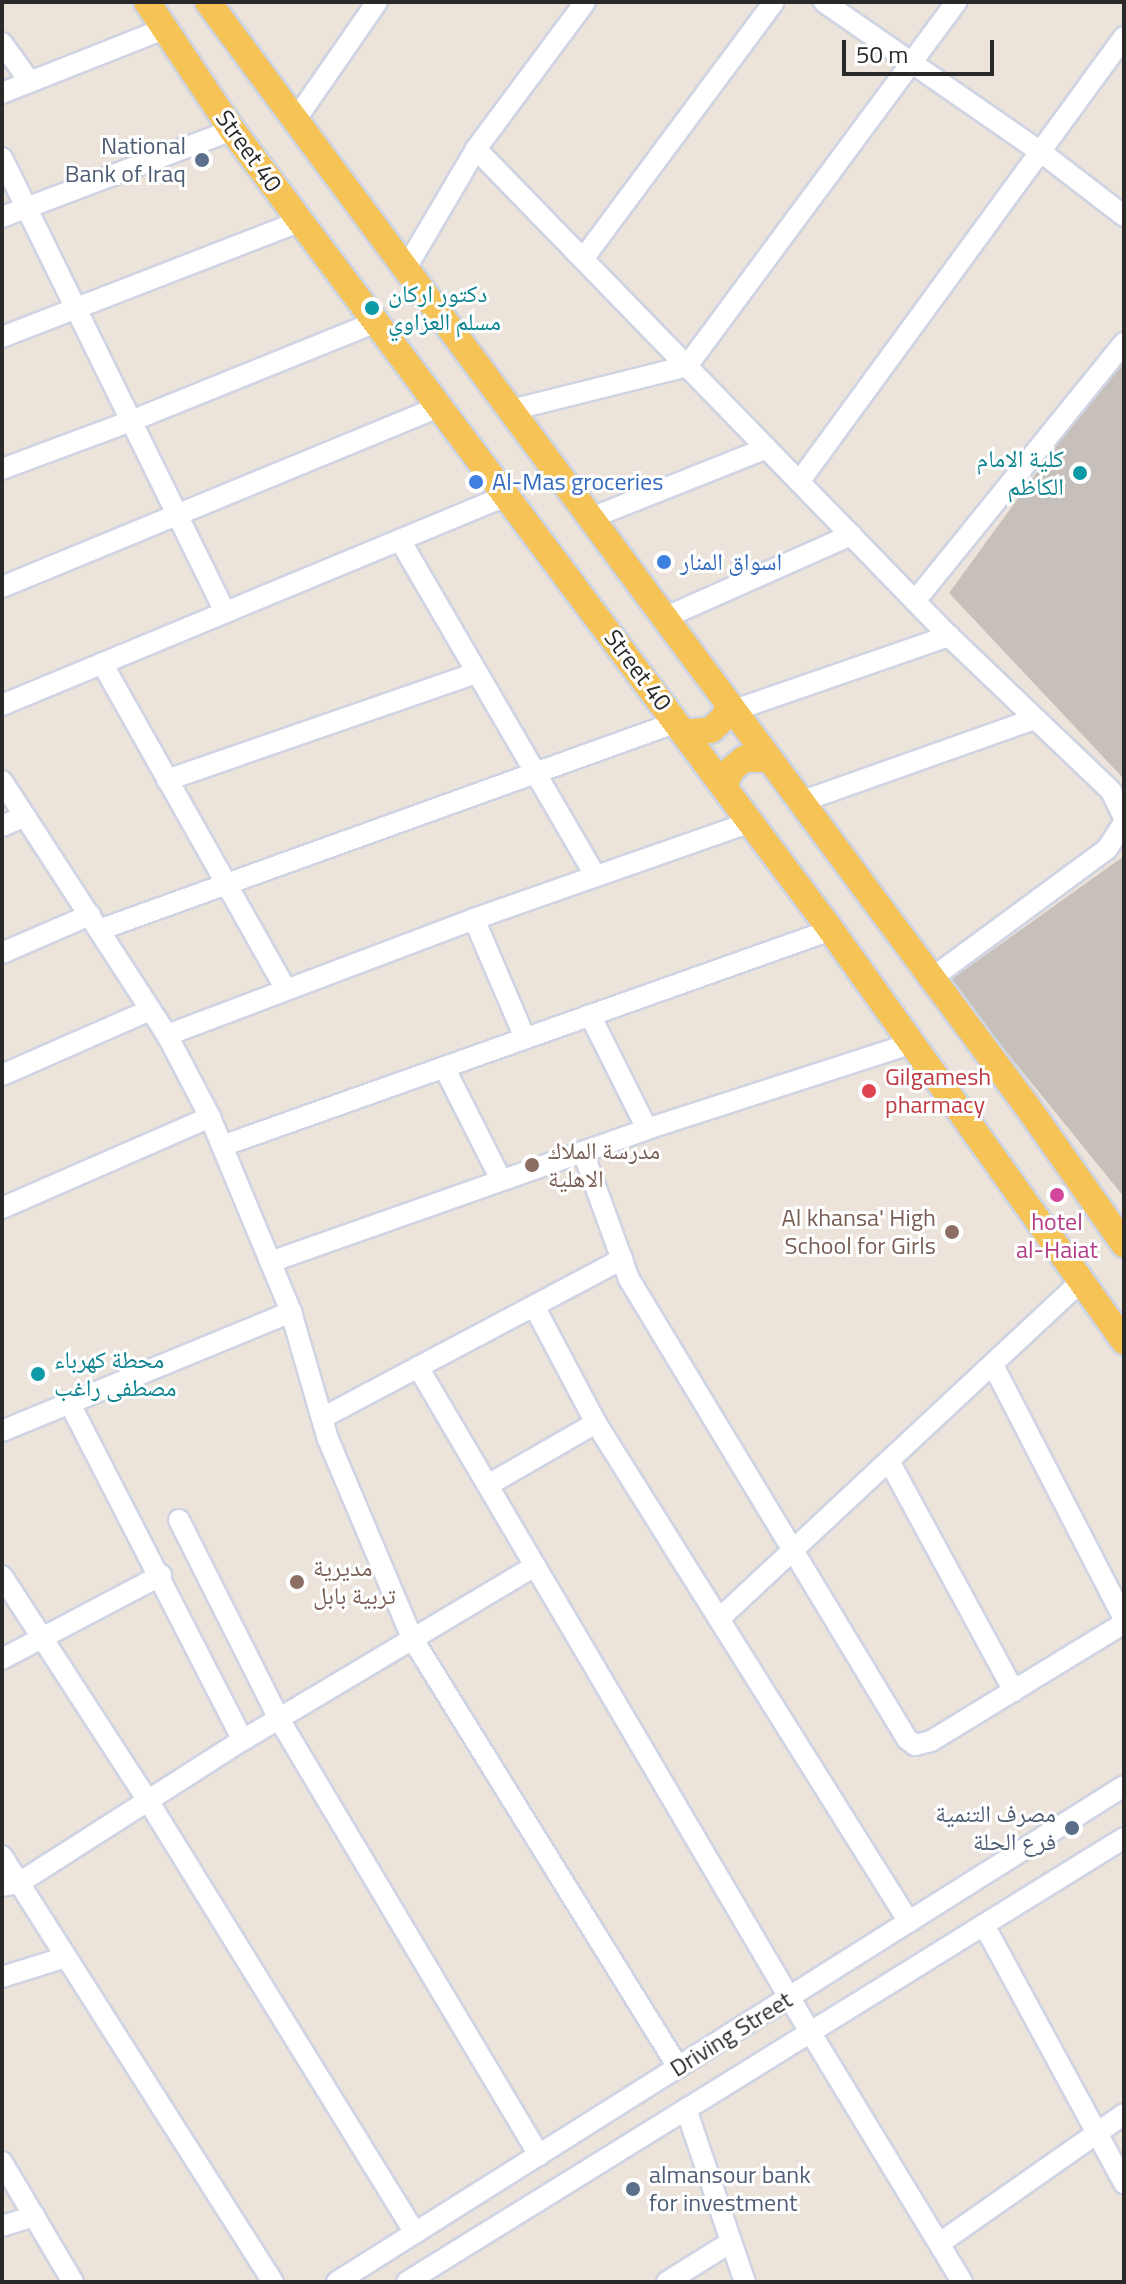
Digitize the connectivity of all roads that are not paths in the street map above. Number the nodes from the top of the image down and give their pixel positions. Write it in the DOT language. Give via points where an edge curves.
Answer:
graph roads {
  1 [pos="147,2"];
  2 [pos="208,2"];
  3 [pos="377,2"];
  4 [pos="585,2"];
  5 [pos="774,2"];
  6 [pos="824,2"];
  7 [pos="956,2"];
  8 [pos="166,28"];
  9 [pos="1124,37"];
  10 [pos="2,43"];
  11 [pos="912,63"];
  12 [pos="28,79"];
  13 [pos="2,93"];
  14 [pos="296,119"];
  15 [pos="232,130"];
  16 [pos="476,149"];
  17 [pos="1041,152"];
  18 [pos="2,158"];
  19 [pos="25,209"];
  20 [pos="1124,216"];
  21 [pos="2,217"];
  22 [pos="301,221"];
  23 [pos="583,259"];
  24 [pos="406,268"];
  25 [pos="75,309"];
  26 [pos="376,322"];
  27 [pos="2,337"];
  28 [pos="1124,343"];
  29 [pos="687,366"];
  30 [pos="438,407"];
  31 [pos="511,410"];
  32 [pos="131,421"];
  33 [pos="767,448"];
  34 [pos="2,469"];
  35 [pos="799,482"];
  36 [pos="508,495"];
  37 [pos="177,517"];
  38 [pos="591,518"];
  39 [pos="851,535"];
  40 [pos="400,540"];
  41 [pos="2,587"];
  42 [pos="915,601"];
  43 [pos="225,612"];
  44 [pos="664,618"];
  45 [pos="949,636"];
  46 [pos="102,663"];
  47 [pos="476,673"];
  48 [pos="2,705"];
  49 [pos="731,708"];
  50 [pos="1034,719"];
  51 [pos="681,728"];
  52 [pos="768,759"];
  53 [pos="536,775"];
  54 [pos="167,780"];
  55 [pos="2,781"];
  56 [pos="724,785"];
  57 [pos="800,802"];
  58 [pos="25,816"];
  59 [pos="1124,820"];
  60 [pos="751,822"];
  61 [pos="2,826"];
  62 [pos="595,875"];
  63 [pos="227,885"];
  64 [pos="474,919"];
  65 [pos="94,923"];
  66 [pos="831,930"];
  67 [pos="2,953"];
  68 [pos="932,978"];
  69 [pos="286,989"];
  70 [pos="150,1010"];
  71 [pos="590,1015"];
  72 [pos="167,1035"];
  73 [pos="525,1038"];
  74 [pos="910,1044"];
  75 [pos="444,1067"];
  76 [pos="2,1075"];
  77 [pos="210,1117"];
  78 [pos="647,1129"];
  79 [pos="222,1146"];
  80 [pos="583,1152"];
  81 [pos="501,1180"];
  82 [pos="2,1208"];
  83 [pos="1124,1244"];
  84 [pos="622,1259"];
  85 [pos="270,1262"];
  86 [pos="1083,1280"];
  87 [pos="534,1306"];
  88 [pos="291,1312"];
  89 [pos="1124,1341"];
  90 [pos="993,1365"];
  91 [pos="418,1367"];
  92 [pos="69,1402"];
  93 [pos="322,1418"];
  94 [pos="596,1423"];
  95 [pos="2,1431"];
  96 [pos="889,1461"];
  97 [pos="488,1485"];
  98 [pos="179,1520"];
  99 [pos="791,1552"];
  100 [pos="535,1566"];
  101 [pos="161,1575"];
  102 [pos="2,1576"];
  103 [pos="719,1619"];
  104 [pos="1124,1621"];
  105 [pos="412,1638"];
  106 [pos="43,1639"];
  107 [pos="2,1659"];
  108 [pos="1014,1691"];
  109 [pos="279,1719"];
  110 [pos="243,1740"];
  111 [pos="1124,1786"];
  112 [pos="147,1799"];
  113 [pos="1124,1838"];
  114 [pos="2,1856"];
  115 [pos="10,1884"];
  116 [pos="909,1922"];
  117 [pos="984,1925"];
  118 [pos="66,1957"];
  119 [pos="2,1977"];
  120 [pos="789,1997"];
  121 [pos="811,2032"];
  122 [pos="678,2067"];
  123 [pos="686,2109"];
  124 [pos="1124,2114"];
  125 [pos="1096,2133"];
  126 [pos="539,2155"];
  127 [pos="2,2162"];
  128 [pos="1124,2183"];
  129 [pos="34,2216"];
  130 [pos="2,2226"];
  131 [pos="415,2233"];
  132 [pos="731,2242"];
  133 [pos="940,2243"];
  134 [pos="952,2279"];
  135 [pos="73,2282"];
  136 [pos="273,2282"];
  137 [pos="337,2282"];
  138 [pos="407,2282"];
  139 [pos="667,2282"];
  140 [pos="745,2282"];
  1 -- 8 [label="main road, Street 40"];
  2 -- 14 [label="main road"];
  3 -- 14 [label="street"];
  4 -- 16 [label="street"];
  5 -- 23 [label="street"];
  6 -- 11 [label="street"];
  7 -- 11 [label="street"];
  8 -- 12 [label="street"];
  8 -- 15 [label="main road, Street 40"];
  9 -- 17 [label="street"];
  10 -- 12 [label="street"];
  11 -- 17 [label="street"];
  11 -- 29 [label="street"];
  12 -- 13 [label="street"];
  14 -- 24 [label="main road"];
  15 -- 19 [label="street"];
  15 -- 22 [label="main road, Street 40"];
  16 -- 23 [label="street"];
  16 -- 24 [label="street"];
  17 -- 20 [label="street"];
  17 -- 35 [label="street"];
  18 -- 19 [label="street"];
  19 -- 21 [label="street"];
  19 -- 25 [label="street"];
  22 -- 25 [label="street"];
  22 -- 26 [label="main road, Street 40"];
  23 -- 29 [label="street"];
  24 -- 31 [label="main road"];
  25 -- 27 [label="street"];
  25 -- 32 [label="street"];
  26 -- 30 [label="main road, Street 40"];
  26 -- 32 [label="street"];
  28 -- 42 [label="street"];
  29 -- 31 [label="street"];
  29 -- 33 [label="street"];
  30 -- 36 [label="main road, Street 40"];
  30 -- 37 [label="street"];
  31 -- 38 [label="main road"];
  32 -- 34 [label="street"];
  32 -- 37 [label="street"];
  33 -- 35 [label="street"];
  33 -- 38 [label="street"];
  35 -- 39 [label="street"];
  36 -- 40 [label="street"];
  36 -- 51 [label="main road, Street 40"];
  37 -- 41 [label="street"];
  37 -- 43 [label="street"];
  38 -- 44 [label="main road"];
  39 -- 42 [label="street"];
  39 -- 44 [label="street"];
  40 -- 43 [label="street"];
  40 -- 47 [label="street"];
  42 -- 45 [label="street"];
  43 -- 46 [label="street"];
  44 -- 49 [label="main road"];
  45 -- 49 [label="street"];
  45 -- 50 [label="street"];
  46 -- 48 [label="street"];
  46 -- 54 [label="street"];
  47 -- 53 [label="street"];
  47 -- 54 [label="street"];
  49 -- 51 [label="main road" via="711,730"];
  49 -- 52 [label="main road"];
  50 -- 57 [label="street"];
  50 -- 59 [label="street" via="1111,791"];
  51 -- 53 [label="street"];
  51 -- 56 [label="main road, Street 40"];
  52 -- 56 [label="main road" via="744,759"];
  52 -- 57 [label="main road"];
  53 -- 62 [label="street"];
  53 -- 63 [label="street"];
  54 -- 63 [label="street"];
  55 -- 58 [label="street"];
  56 -- 60 [label="main road, Street 40"];
  57 -- 68 [label="main road"];
  58 -- 61 [label="street"];
  58 -- 65 [label="street"];
  59 -- 68 [label="street" via="1107,849"];
  60 -- 62 [label="street"];
  60 -- 66 [label="main road, Street 40"];
  62 -- 64 [label="street"];
  63 -- 65 [label="street"];
  63 -- 69 [label="street"];
  64 -- 69 [label="street"];
  64 -- 73 [label="street"];
  65 -- 67 [label="street"];
  65 -- 70 [label="street"];
  66 -- 71 [label="street"];
  66 -- 74 [label="main road, Street 40"];
  68 -- 83 [label="main road"];
  69 -- 72 [label="street"];
  70 -- 72 [label="street"];
  70 -- 76 [label="street"];
  71 -- 73 [label="street"];
  71 -- 78 [label="street"];
  72 -- 77 [label="street"];
  73 -- 75 [label="street"];
  74 -- 78 [label="street"];
  74 -- 86 [label="main road, Street 40"];
  75 -- 79 [label="street"];
  75 -- 81 [label="street"];
  77 -- 79 [label="street"];
  77 -- 82 [label="street"];
  78 -- 80 [label="street"];
  79 -- 85 [label="street"];
  80 -- 81 [label="street"];
  80 -- 84 [label="street"];
  81 -- 85 [label="street"];
  84 -- 87 [label="street"];
  84 -- 99 [label="street"];
  85 -- 88 [label="street"];
  86 -- 89 [label="main road, Street 40"];
  86 -- 90 [label="street"];
  87 -- 91 [label="street"];
  87 -- 94 [label="street"];
  88 -- 92 [label="street"];
  88 -- 93 [label="street"];
  90 -- 96 [label="street"];
  90 -- 104 [label="street"];
  91 -- 93 [label="street"];
  91 -- 97 [label="street"];
  92 -- 95 [label="street"];
  92 -- 101 [label="street"];
  93 -- 105 [label="street"];
  94 -- 97 [label="street"];
  94 -- 103 [label="street"];
  96 -- 99 [label="street"];
  96 -- 108 [label="street"];
  97 -- 100 [label="street"];
  98 -- 109 [label="street"];
  99 -- 103 [label="street"];
  99 -- 108 [label="street" via="901,1733 915,1745 931,1741"];
  100 -- 105 [label="street"];
  100 -- 120 [label="street"];
  101 -- 106 [label="street"];
  101 -- 110 [label="street"];
  102 -- 106 [label="street"];
  103 -- 116 [label="street"];
  104 -- 108 [label="street"];
  105 -- 109 [label="street"];
  105 -- 122 [label="street"];
  106 -- 107 [label="street"];
  106 -- 112 [label="street"];
  109 -- 110 [label="street"];
  109 -- 126 [label="street"];
  110 -- 112 [label="street"];
  111 -- 116 [label="street, Driving Street"];
  112 -- 115 [label="street"];
  112 -- 131 [label="street"];
  113 -- 117 [label="street, Driving Street"];
  114 -- 115 [label="street"];
  115 -- 118 [label="street"];
  116 -- 120 [label="street, Driving Street"];
  117 -- 121 [label="street, Driving Street"];
  117 -- 125 [label="street"];
  118 -- 119 [label="street"];
  118 -- 136 [label="street"];
  120 -- 121 [label="street"];
  120 -- 122 [label="street, Driving Street"];
  121 -- 123 [label="street, Driving Street"];
  121 -- 133 [label="street"];
  122 -- 126 [label="street, Driving Street"];
  123 -- 132 [label="street"];
  123 -- 138 [label="street, Driving Street"];
  124 -- 125 [label="street"];
  125 -- 128 [label="street"];
  125 -- 133 [label="street"];
  126 -- 131 [label="street, Driving Street"];
  127 -- 129 [label="street"];
  129 -- 130 [label="street"];
  129 -- 135 [label="street"];
  131 -- 137 [label="street, Driving Street"];
  132 -- 139 [label="street"];
  132 -- 140 [label="street"];
  133 -- 134 [label="street"];
}
